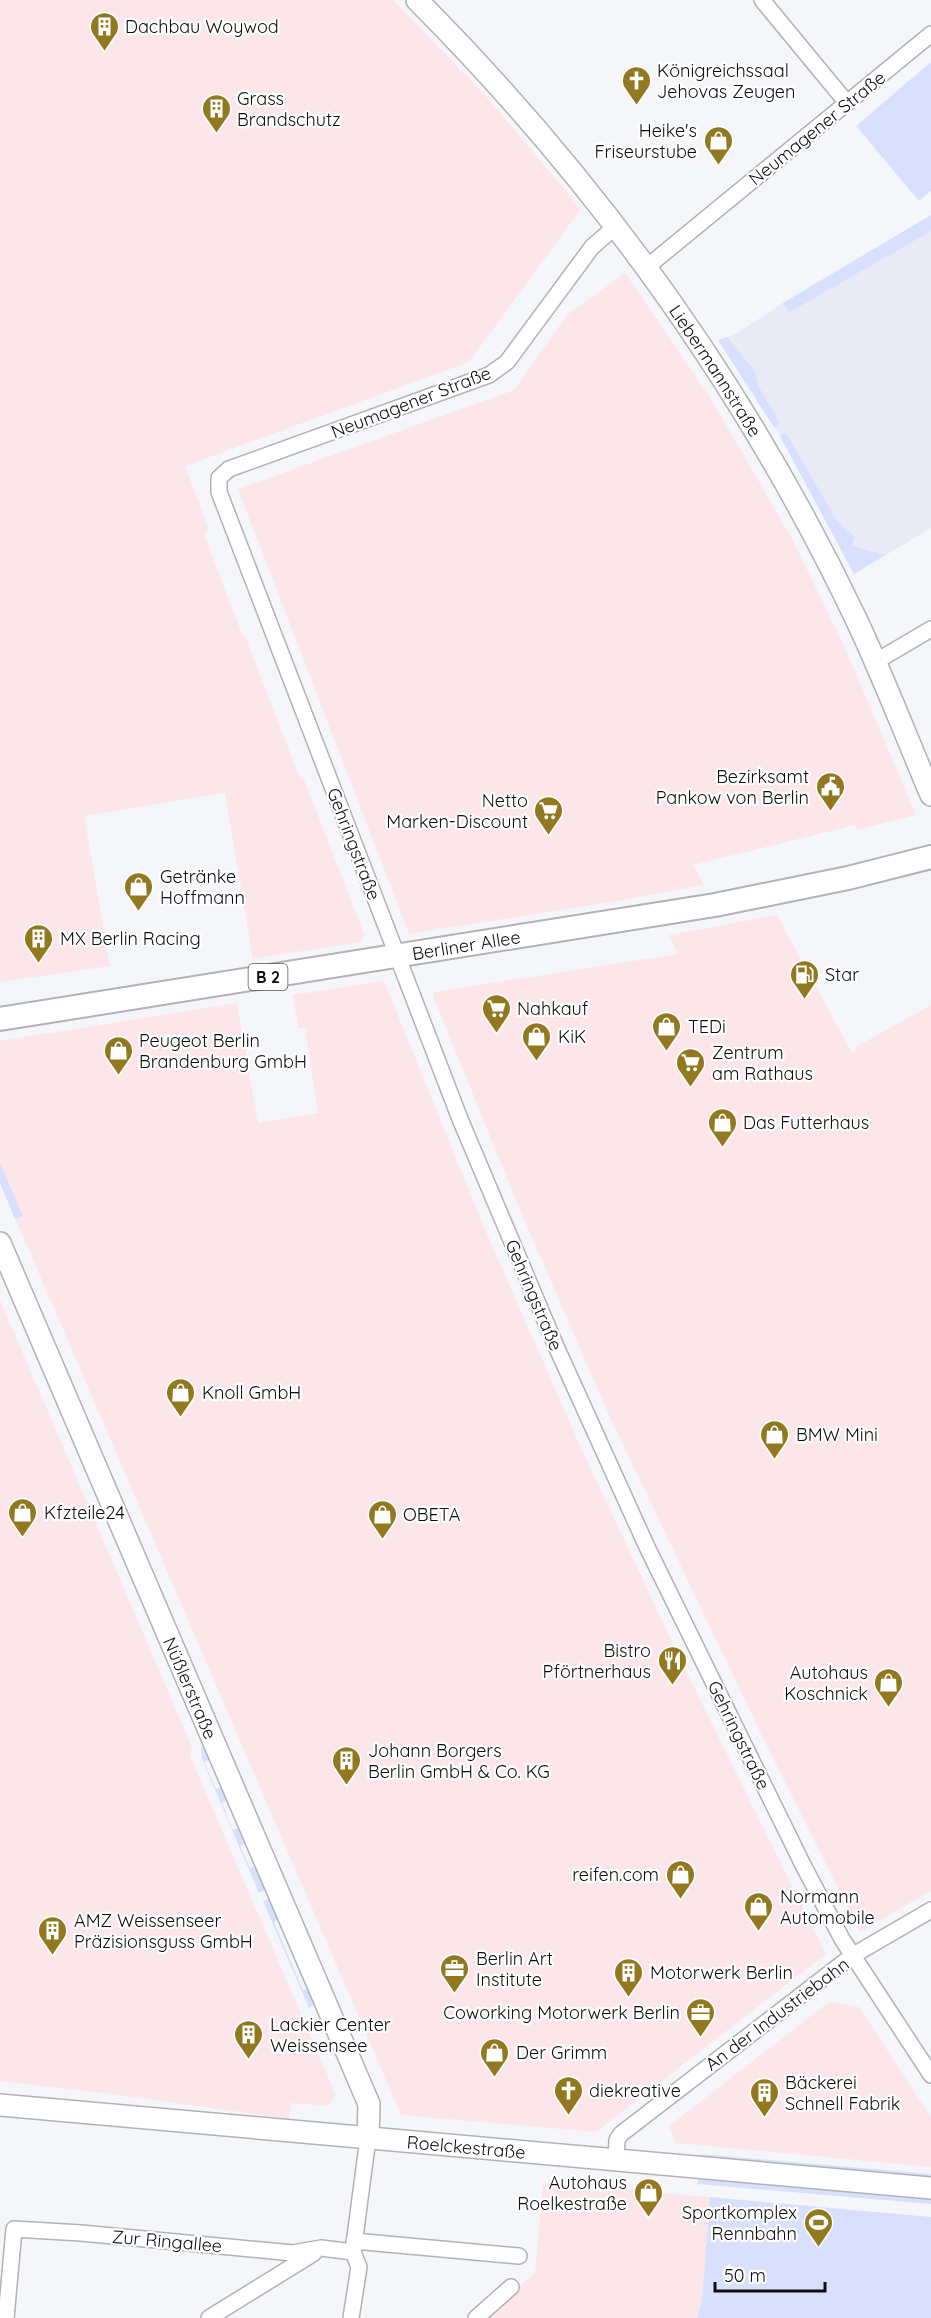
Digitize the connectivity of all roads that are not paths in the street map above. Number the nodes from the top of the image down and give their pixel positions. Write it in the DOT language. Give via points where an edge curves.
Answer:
graph roads {
  1 [pos="417,0"];
  2 [pos="762,0"];
  3 [pos="931,34"];
  4 [pos="847,103"];
  5 [pos="616,226"];
  6 [pos="647,267"];
  7 [pos="219,478"];
  8 [pos="931,629"];
  9 [pos="875,662"];
  10 [pos="931,795"];
  11 [pos="931,857"];
  12 [pos="398,956"];
  13 [pos="0,1019"];
  14 [pos="0,1243"];
  15 [pos="931,1910"];
  16 [pos="852,1956"];
  17 [pos="931,2075"];
  18 [pos="0,2105"];
  19 [pos="368,2138"];
  20 [pos="616,2158"];
  21 [pos="931,2188"];
  22 [pos="7,2228"];
  23 [pos="353,2247"];
  24 [pos="321,2248"];
  25 [pos="519,2256"];
  26 [pos="511,2287"];
  27 [pos="6,2318"];
  28 [pos="209,2318"];
  29 [pos="351,2318"];
  30 [pos="476,2318"];
  1 -- 5 [label="street, Liebermannstraße" via="520,109"];
  2 -- 4 [label="street"];
  3 -- 4 [label="street, Neumagener Straße"];
  4 -- 6 [label="street, Neumagener Straße"];
  5 -- 6 [label="street, Liebermannstraße"];
  5 -- 7 [label="street, Neumagener Straße" via="592,247 507,362 489,375 230,469"];
  6 -- 9 [label="street, Liebermannstraße" via="766,450 838,582"];
  7 -- 12 [label="street, Gehringstraße" via="219,492"];
  8 -- 9 [label="street"];
  9 -- 10 [label="street, Liebermannstraße"];
  11 -- 12 [label="main road, Berliner Allee / B 2" via="715,905"];
  12 -- 13 [label="main road, Berliner Allee / B 2"];
  12 -- 16 [label="street, Gehringstraße" via="486,1184 555,1344 687,1629"];
  14 -- 19 [label="street, Nüßlerstraße" via="369,2104"];
  15 -- 16 [label="street, An der Industriebahn"];
  16 -- 17 [label="street, Gehringstraße"];
  16 -- 20 [label="street, An der Industriebahn" via="621,2134"];
  18 -- 19 [label="street, Roelckestraße"];
  19 -- 20 [label="street, Roelckestraße"];
  19 -- 23 [label="street"];
  20 -- 21 [label="street, Roelckestraße"];
  22 -- 24 [label="street, Zur Ringallee" via="293,2253"];
  22 -- 27 [label="street, Zur Ringallee"];
  23 -- 24 [label="street, Zur Ringallee"];
  23 -- 25 [label="street, Zur Ringallee"];
  23 -- 29 [label="street" via="358,2267"];
  24 -- 28 [label="street"];
  26 -- 30 [label="street"];
}
